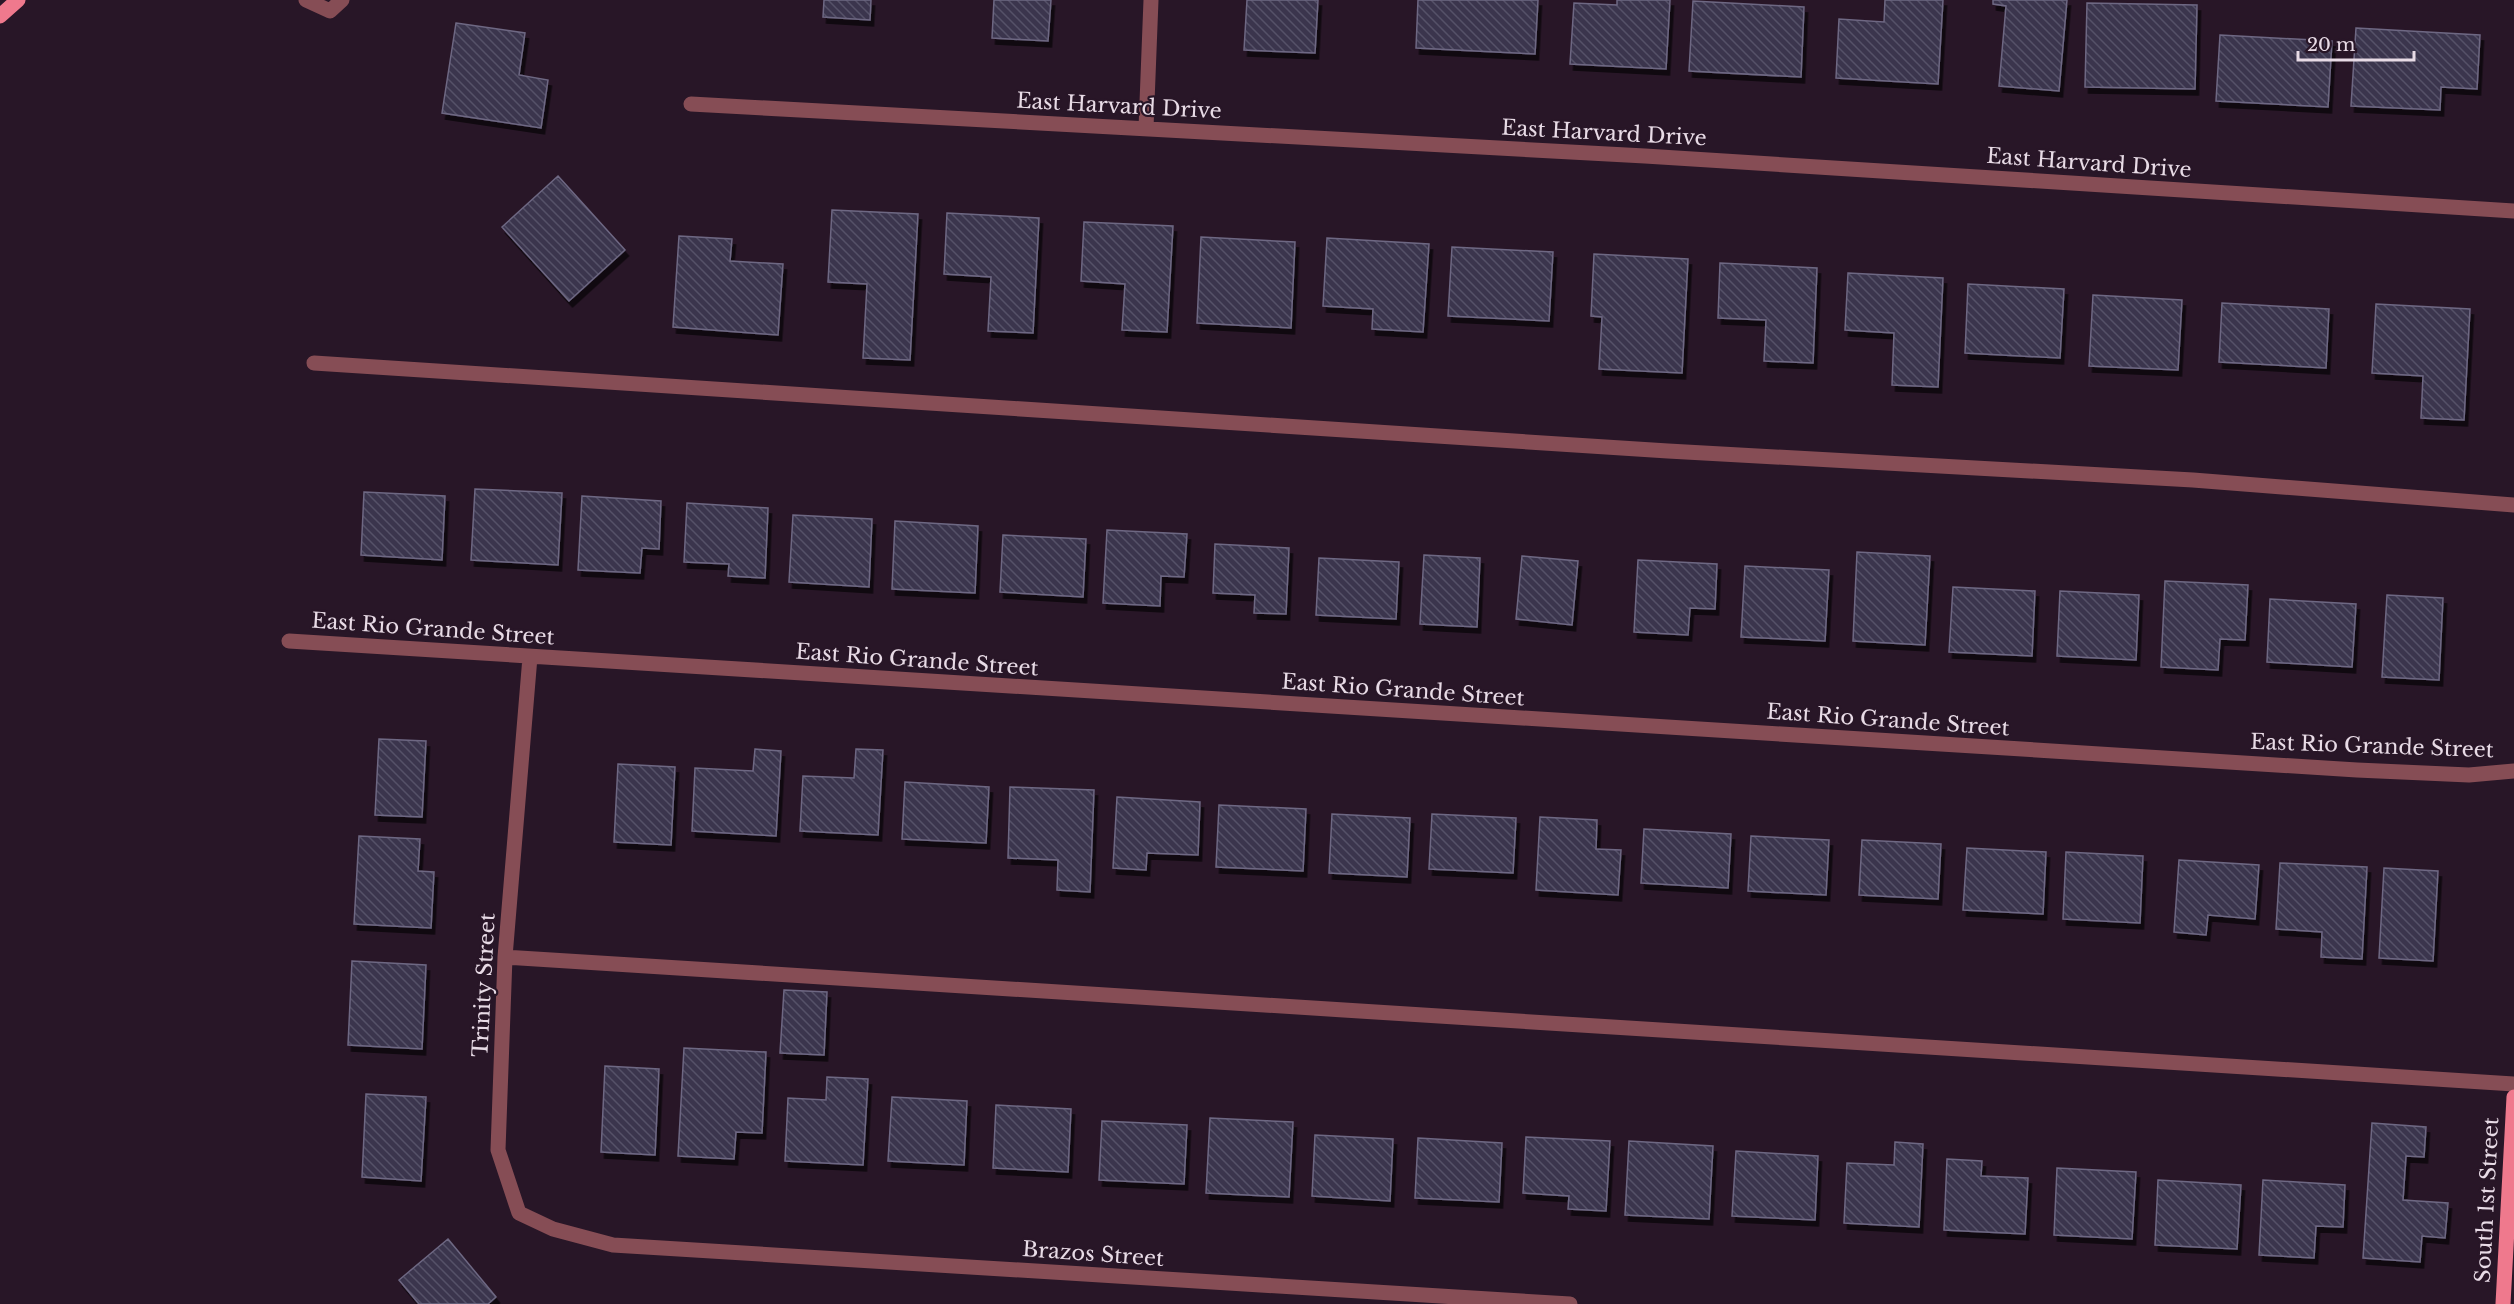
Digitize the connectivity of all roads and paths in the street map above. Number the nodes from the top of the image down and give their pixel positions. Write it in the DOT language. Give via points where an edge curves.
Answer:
graph roads {
  1 [pos="18,0"];
  2 [pos="306,0"];
  3 [pos="342,0"];
  4 [pos="1151,0"];
  5 [pos="0,16"];
  6 [pos="692,104"];
  7 [pos="1146,128"];
  8 [pos="2514,211"];
  9 [pos="314,363"];
  10 [pos="2514,505"];
  11 [pos="289,641"];
  12 [pos="530,657"];
  13 [pos="2514,771"];
  14 [pos="505,957"];
  15 [pos="2514,1084"];
  16 [pos="2514,1097"];
  17 [pos="613,1245"];
  18 [pos="1570,1304"];
  19 [pos="2503,1304"];
  1 -- 5 [label="main road"];
  2 -- 3 [label="street" via="330,11"];
  4 -- 7 [label="street"];
  6 -- 7 [label="street, East Harvard Drive"];
  7 -- 8 [label="street, East Harvard Drive"];
  9 -- 10 [label="street" via="1668,451 2193,480"];
  11 -- 12 [label="street, East Rio Grande Street"];
  12 -- 13 [label="street, East Rio Grande Street" via="2333,769 2469,775"];
  12 -- 14 [label="street, Trinity Street"];
  14 -- 15 [label="street"];
  14 -- 17 [label="street, Trinity Street" via="498,1150 519,1213 553,1229"];
  16 -- 19 [label="main road, South 1st Street"];
  17 -- 18 [label="street, Brazos Street"];
}
